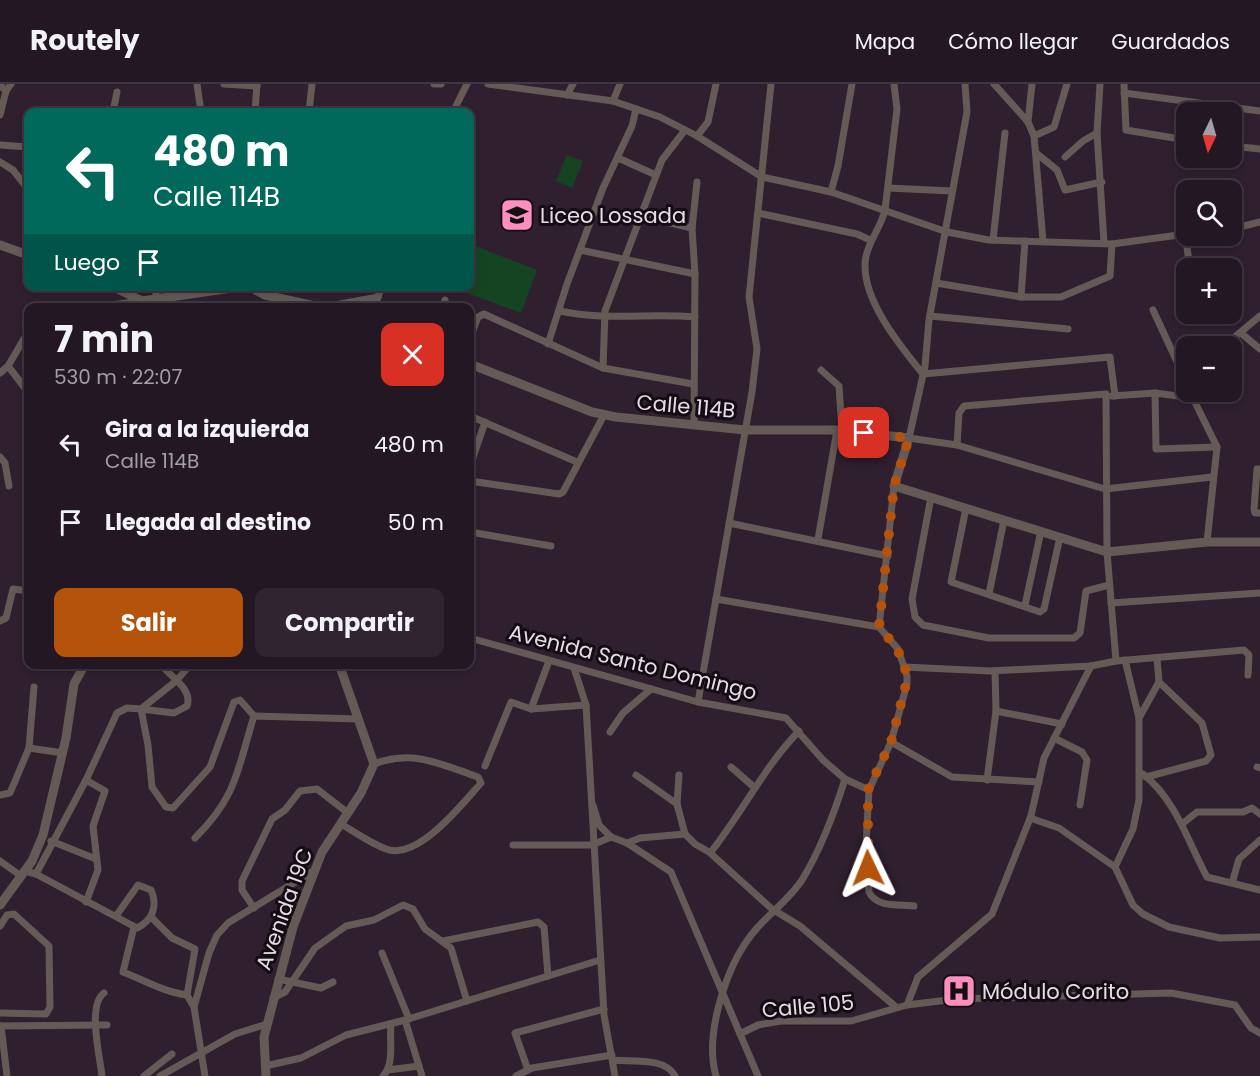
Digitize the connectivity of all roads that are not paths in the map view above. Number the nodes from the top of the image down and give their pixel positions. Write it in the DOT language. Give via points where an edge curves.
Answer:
graph roads {
  1 [pos="11,84"];
  2 [pos="197,84"];
  3 [pos="224,84"];
  4 [pos="312,84"];
  5 [pos="434,84"];
  6 [pos="441,84"];
  7 [pos="467,84"];
  8 [pos="488,84"];
  9 [pos="573,84"];
  10 [pos="620,84"];
  11 [pos="716,84"];
  12 [pos="771,84"];
  13 [pos="852,84"];
  14 [pos="894,84"];
  15 [pos="965,84"];
  16 [pos="994,84"];
  17 [pos="1032,84"];
  18 [pos="1067,84"];
  19 [pos="1100,84"];
  20 [pos="1124,84"];
  21 [pos="0,85"];
  22 [pos="257,85"];
  23 [pos="504,85"];
  24 [pos="6,91"];
  25 [pos="117,92"];
  26 [pos="1124,93"];
  27 [pos="567,95"];
  28 [pos="613,101"];
  29 [pos="114,108"];
  30 [pos="200,108"];
  31 [pos="255,108"];
  32 [pos="309,108"];
  33 [pos="455,108"];
  34 [pos="636,109"];
  35 [pos="1260,111"];
  36 [pos="0,115"];
  37 [pos="1028,122"];
  38 [pos="685,130"];
  39 [pos="1005,132"];
  40 [pos="1097,133"];
  41 [pos="697,136"];
  42 [pos="1034,136"];
  43 [pos="1176,138"];
  44 [pos="0,145"];
  45 [pos="24,147"];
  46 [pos="1242,147"];
  47 [pos="1260,149"];
  48 [pos="1035,152"];
  49 [pos="1065,157"];
  50 [pos="618,158"];
  51 [pos="0,162"];
  52 [pos="656,175"];
  53 [pos="762,177"];
  54 [pos="698,182"];
  55 [pos="1102,182"];
  56 [pos="24,184"];
  57 [pos="888,188"];
  58 [pos="952,191"];
  59 [pos="831,192"];
  60 [pos="885,210"];
  61 [pos="758,213"];
  62 [pos="640,216"];
  63 [pos="1260,222"];
  64 [pos="1242,226"];
  65 [pos="692,228"];
  66 [pos="946,232"];
  67 [pos="1176,235"];
  68 [pos="870,240"];
  69 [pos="993,240"];
  70 [pos="1025,241"];
  71 [pos="1043,241"];
  72 [pos="1104,243"];
  73 [pos="1112,243"];
  74 [pos="0,245"];
  75 [pos="580,250"];
  76 [pos="24,254"];
  77 [pos="623,260"];
  78 [pos="695,274"];
  79 [pos="936,283"];
  80 [pos="122,291"];
  81 [pos="156,291"];
  82 [pos="217,291"];
  83 [pos="257,291"];
  84 [pos="380,291"];
  85 [pos="378,297"];
  86 [pos="1021,297"];
  87 [pos="445,300"];
  88 [pos="142,301"];
  89 [pos="156,301"];
  90 [pos="135,303"];
  91 [pos="304,303"];
  92 [pos="346,303"];
  93 [pos="376,303"];
  94 [pos="444,303"];
  95 [pos="1153,310"];
  96 [pos="560,311"];
  97 [pos="930,316"];
  98 [pos="1260,316"];
  99 [pos="694,317"];
  100 [pos="605,318"];
  101 [pos="474,328"];
  102 [pos="1068,329"];
  103 [pos="1241,333"];
  104 [pos="1237,336"];
  105 [pos="24,339"];
  106 [pos="548,344"];
  107 [pos="1260,349"];
  108 [pos="1176,357"];
  109 [pos="8,366"];
  110 [pos="474,366"];
  111 [pos="603,368"];
  112 [pos="821,370"];
  113 [pos="0,374"];
  114 [pos="923,374"];
  115 [pos="693,384"];
  116 [pos="24,387"];
  117 [pos="1155,393"];
  118 [pos="1176,394"];
  119 [pos="1111,396"];
  120 [pos="1195,402"];
  121 [pos="604,415"];
  122 [pos="474,418"];
  123 [pos="485,422"];
  124 [pos="694,425"];
  125 [pos="745,430"];
  126 [pos="840,431"];
  127 [pos="909,438"];
  128 [pos="957,445"];
  129 [pos="1217,447"];
  130 [pos="474,454"];
  131 [pos="0,457"];
  132 [pos="577,462"];
  133 [pos="1260,469"];
  134 [pos="1212,477"];
  135 [pos="474,482"];
  136 [pos="9,486"];
  137 [pos="894,486"];
  138 [pos="1106,489"];
  139 [pos="1257,491"];
  140 [pos="931,497"];
  141 [pos="966,508"];
  142 [pos="1260,513"];
  143 [pos="1004,520"];
  144 [pos="729,523"];
  145 [pos="1041,531"];
  146 [pos="474,533"];
  147 [pos="1060,537"];
  148 [pos="818,539"];
  149 [pos="1208,542"];
  150 [pos="1260,542"];
  151 [pos="551,546"];
  152 [pos="1107,552"];
  153 [pos="888,556"];
  154 [pos="1109,585"];
  155 [pos="24,590"];
  156 [pos="1260,593"];
  157 [pos="989,594"];
  158 [pos="716,598"];
  159 [pos="1111,603"];
  160 [pos="1025,605"];
  161 [pos="0,621"];
  162 [pos="879,627"];
  163 [pos="474,639"];
  164 [pos="1157,658"];
  165 [pos="549,660"];
  166 [pos="1125,660"];
  167 [pos="1116,661"];
  168 [pos="1091,666"];
  169 [pos="904,667"];
  170 [pos="574,668"];
  171 [pos="82,669"];
  172 [pos="165,669"];
  173 [pos="187,669"];
  174 [pos="341,669"];
  175 [pos="995,670"];
  176 [pos="1248,675"];
  177 [pos="176,681"];
  178 [pos="1159,682"];
  179 [pos="34,687"];
  180 [pos="651,689"];
  181 [pos="698,702"];
  182 [pos="586,705"];
  183 [pos="141,709"];
  184 [pos="531,709"];
  185 [pos="996,711"];
  186 [pos="254,716"];
  187 [pos="1139,718"];
  188 [pos="358,719"];
  189 [pos="1062,724"];
  190 [pos="799,731"];
  191 [pos="610,732"];
  192 [pos="1054,738"];
  193 [pos="891,742"];
  194 [pos="29,748"];
  195 [pos="63,753"];
  196 [pos="374,764"];
  197 [pos="485,766"];
  198 [pos="731,767"];
  199 [pos="1138,771"];
  200 [pos="636,775"];
  201 [pos="679,775"];
  202 [pos="1146,777"];
  203 [pos="845,779"];
  204 [pos="86,780"];
  205 [pos="987,780"];
  206 [pos="1039,782"];
  207 [pos="755,788"];
  208 [pos="868,790"];
  209 [pos="0,795"];
  210 [pos="590,797"];
  211 [pos="677,804"];
  212 [pos="1080,805"];
  213 [pos="348,813"];
  214 [pos="1260,814"];
  215 [pos="1030,818"];
  216 [pos="341,824"];
  217 [pos="1182,824"];
  218 [pos="685,834"];
  219 [pos="43,835"];
  220 [pos="611,837"];
  221 [pos="195,838"];
  222 [pos="1260,840"];
  223 [pos="52,842"];
  224 [pos="627,843"];
  225 [pos="513,845"];
  226 [pos="592,845"];
  227 [pos="711,852"];
  228 [pos="96,859"];
  229 [pos="0,861"];
  230 [pos="1115,867"];
  231 [pos="315,870"];
  232 [pos="23,873"];
  233 [pos="36,874"];
  234 [pos="1232,883"];
  235 [pos="1260,890"];
  236 [pos="86,902"];
  237 [pos="0,905"];
  238 [pos="914,906"];
  239 [pos="254,908"];
  240 [pos="775,910"];
  241 [pos="116,916"];
  242 [pos="151,917"];
  243 [pos="0,926"];
  244 [pos="134,927"];
  245 [pos="1260,937"];
  246 [pos="443,941"];
  247 [pos="382,953"];
  248 [pos="600,960"];
  249 [pos="548,976"];
  250 [pos="278,979"];
  251 [pos="292,981"];
  252 [pos="333,982"];
  253 [pos="104,993"];
  254 [pos="721,993"];
  255 [pos="186,995"];
  256 [pos="273,998"];
  257 [pos="467,1001"];
  258 [pos="907,1005"];
  259 [pos="194,1007"];
  260 [pos="896,1007"];
  261 [pos="604,1009"];
  262 [pos="0,1013"];
  263 [pos="407,1020"];
  264 [pos="267,1024"];
  265 [pos="391,1024"];
  266 [pos="96,1025"];
  267 [pos="106,1025"];
  268 [pos="1,1026"];
  269 [pos="1260,1033"];
  270 [pos="740,1034"];
  271 [pos="172,1054"];
  272 [pos="201,1054"];
  273 [pos="613,1058"];
  274 [pos="419,1066"];
  275 [pos="528,1070"];
  276 [pos="265,1071"];
  277 [pos="386,1073"];
  278 [pos="755,1075"];
  279 [pos="7,1076"];
  280 [pos="102,1076"];
  281 [pos="144,1076"];
  282 [pos="160,1076"];
  283 [pos="205,1076"];
  284 [pos="422,1076"];
  285 [pos="516,1076"];
  286 [pos="615,1076"];
  287 [pos="675,1076"];
  288 [pos="716,1076"];
  1 -- 24 [label="street"];
  2 -- 30 [label="street"];
  3 -- 22 [label="street"];
  4 -- 32 [label="street"];
  5 -- 6 [label="street"];
  7 -- 33 [label="street"];
  8 -- 23 [label="street"];
  9 -- 27 [label="street"];
  10 -- 28 [label="street"];
  11 -- 41 [label="street" via="708,122"];
  12 -- 53 [label="street"];
  13 -- 59 [label="street"];
  14 -- 57 [label="street" via="897,109"];
  15 -- 58 [label="street" via="967,112"];
  16 -- 37 [label="street"];
  17 -- 37 [label="street"];
  18 -- 42 [label="street" via="1054,127"];
  19 -- 40 [label="street"];
  20 -- 26 [label="street"];
  21 -- 24 [label="street"];
  22 -- 31 [label="street"];
  23 -- 27 [label="street"];
  24 -- 36 [label="street"];
  25 -- 29 [label="street"];
  26 -- 35 [label="street"];
  26 -- 43 [label="street" via="1126,130"];
  27 -- 28 [label="street"];
  28 -- 34 [label="street"];
  34 -- 38 [label="street"];
  34 -- 50 [label="street"];
  37 -- 42 [label="street"];
  38 -- 41 [label="street"];
  38 -- 52 [label="street" via="662,160"];
  39 -- 69 [label="street"];
  40 -- 49 [label="street"];
  40 -- 55 [label="street"];
  41 -- 53 [label="street"];
  42 -- 48 [label="street"];
  44 -- 45 [label="street"];
  46 -- 47 [label="street"];
  48 -- 55 [label="street" via="1057,170 1065,190"];
  48 -- 71 [label="street"];
  50 -- 52 [label="street"];
  50 -- 75 [label="street"];
  51 -- 56 [label="street" via="14,170"];
  52 -- 62 [label="street"];
  53 -- 59 [label="street"];
  53 -- 61 [label="street"];
  54 -- 65 [label="street"];
  55 -- 72 [label="street"];
  57 -- 58 [label="street"];
  57 -- 60 [label="street"];
  58 -- 66 [label="street"];
  59 -- 60 [label="street"];
  60 -- 66 [label="street"];
  60 -- 68 [label="street"];
  61 -- 68 [label="street"];
  61 -- 125 [label="street" via="749,297 757,349"];
  62 -- 65 [label="street"];
  62 -- 77 [label="street"];
  63 -- 64 [label="street"];
  65 -- 78 [label="street"];
  66 -- 69 [label="street"];
  66 -- 79 [label="street"];
  67 -- 73 [label="street"];
  68 -- 114 [label="street" via="865,260 867,285 890,332"];
  69 -- 70 [label="street"];
  70 -- 71 [label="street"];
  70 -- 86 [label="street"];
  71 -- 72 [label="street"];
  72 -- 73 [label="street"];
  73 -- 86 [label="street" via="1108,278 1061,297"];
  74 -- 76 [label="street"];
  75 -- 77 [label="street"];
  75 -- 96 [label="street"];
  77 -- 78 [label="street"];
  77 -- 100 [label="street"];
  78 -- 99 [label="street"];
  79 -- 86 [label="street"];
  79 -- 97 [label="street"];
  80 -- 88 [label="street"];
  81 -- 89 [label="street"];
  82 -- 89 [label="street"];
  83 -- 91 [label="street"];
  84 -- 85 [label="street"];
  85 -- 92 [label="street"];
  85 -- 93 [label="street"];
  87 -- 94 [label="street"];
  88 -- 89 [label="street"];
  88 -- 90 [label="street"];
  95 -- 108 [label="street"];
  96 -- 100 [label="street"];
  96 -- 106 [label="street"];
  97 -- 102 [label="street"];
  97 -- 114 [label="street"];
  98 -- 103 [label="street"];
  99 -- 100 [label="street"];
  99 -- 115 [label="street"];
  100 -- 111 [label="street"];
  101 -- 106 [label="street" via="478,317 484,314"];
  103 -- 104 [label="street"];
  103 -- 107 [label="street"];
  105 -- 109 [label="street"];
  106 -- 111 [label="street"];
  109 -- 113 [label="street"];
  109 -- 116 [label="street"];
  110 -- 121 [label="street, Calle 114B"];
  111 -- 115 [label="street"];
  112 -- 126 [label="street" via="839,386"];
  114 -- 119 [label="street" via="1108,357 1112,359"];
  114 -- 127 [label="street"];
  115 -- 124 [label="street"];
  117 -- 118 [label="street"];
  117 -- 119 [label="street"];
  117 -- 129 [label="street" via="1156,449"];
  119 -- 128 [label="street" via="1102,393 964,406 959,413"];
  119 -- 138 [label="street"];
  120 -- 129 [label="street"];
  121 -- 124 [label="street, Calle 114B"];
  121 -- 132 [label="street"];
  122 -- 123 [label="street"];
  123 -- 130 [label="street"];
  123 -- 132 [label="street"];
  124 -- 125 [label="street, Calle 114B"];
  125 -- 126 [label="street, Calle 114B"];
  125 -- 144 [label="street"];
  126 -- 127 [label="street, Calle 114B"];
  126 -- 148 [label="street"];
  127 -- 128 [label="street"];
  127 -- 137 [label="street"];
  128 -- 138 [label="street"];
  129 -- 134 [label="street"];
  131 -- 136 [label="street"];
  132 -- 135 [label="street" via="559,494"];
  133 -- 139 [label="street"];
  134 -- 138 [label="street"];
  134 -- 149 [label="street"];
  137 -- 140 [label="street"];
  137 -- 153 [label="street"];
  138 -- 152 [label="street"];
  139 -- 142 [label="street" via="1254,511"];
  140 -- 141 [label="street"];
  140 -- 154 [label="street" via="912,599 915,617 923,624 989,638 1074,638 1080,633 1086,591"];
  141 -- 143 [label="street"];
  141 -- 157 [label="street" via="950,581"];
  143 -- 145 [label="street"];
  143 -- 157 [label="street"];
  144 -- 148 [label="street"];
  144 -- 158 [label="street"];
  145 -- 147 [label="street"];
  145 -- 160 [label="street"];
  146 -- 151 [label="street"];
  147 -- 152 [label="street"];
  147 -- 160 [label="street" via="1044,609 1040,612"];
  148 -- 153 [label="street"];
  149 -- 150 [label="street"];
  149 -- 152 [label="street"];
  152 -- 154 [label="street"];
  153 -- 162 [label="street"];
  154 -- 159 [label="street"];
  155 -- 161 [label="street" via="13,589 6,618"];
  156 -- 159 [label="street"];
  157 -- 160 [label="street"];
  158 -- 162 [label="street"];
  158 -- 181 [label="street"];
  159 -- 167 [label="street"];
  162 -- 169 [label="street" via="898,649"];
  163 -- 165 [label="street, Avenida Santo Domingo"];
  164 -- 166 [label="street"];
  164 -- 176 [label="street" via="1244,650 1249,655"];
  164 -- 178 [label="street"];
  165 -- 170 [label="street, Avenida Santo Domingo"];
  165 -- 184 [label="street"];
  166 -- 167 [label="street"];
  166 -- 187 [label="street"];
  167 -- 168 [label="street"];
  168 -- 175 [label="street"];
  168 -- 189 [label="street"];
  169 -- 175 [label="street"];
  169 -- 193 [label="street" via="906,684"];
  170 -- 180 [label="street, Avenida Santo Domingo"];
  170 -- 182 [label="street"];
  171 -- 195 [label="street" via="74,684"];
  172 -- 177 [label="street"];
  173 -- 177 [label="street"];
  174 -- 188 [label="street"];
  175 -- 185 [label="street"];
  177 -- 183 [label="street"];
  177 -- 183 [label="street" via="187,691 187,706 174,713"];
  178 -- 187 [label="street"];
  178 -- 202 [label="street" via="1202,723 1211,756 1206,761"];
  179 -- 194 [label="street"];
  180 -- 181 [label="street, Avenida Santo Domingo"];
  180 -- 191 [label="street" via="623,713"];
  181 -- 190 [label="street, Avenida Santo Domingo" via="786,718"];
  182 -- 184 [label="street"];
  182 -- 210 [label="street"];
  183 -- 186 [label="street" via="152,787 170,809 210,767 234,702 240,700"];
  183 -- 204 [label="street" via="127,708 117,713"];
  184 -- 197 [label="street" via="511,702"];
  185 -- 189 [label="street"];
  185 -- 205 [label="street"];
  186 -- 188 [label="street"];
  186 -- 221 [label="street" via="243,762 229,796"];
  187 -- 199 [label="street"];
  188 -- 196 [label="street"];
  189 -- 192 [label="street"];
  190 -- 203 [label="street, Avenida Santo Domingo"];
  190 -- 207 [label="street"];
  192 -- 206 [label="street" via="1044,758"];
  192 -- 212 [label="street" via="1082,752 1087,760"];
  193 -- 205 [label="street" via="952,777"];
  193 -- 208 [label="street"];
  194 -- 195 [label="street"];
  194 -- 209 [label="street" via="10,793"];
  195 -- 219 [label="street"];
  196 -- 213 [label="street, Avenida 19C"];
  196 -- 216 [label="street" via="394,756 408,756 478,777 481,783 426,839 399,851 387,850"];
  198 -- 207 [label="street"];
  199 -- 202 [label="street"];
  199 -- 230 [label="street" via="1139,800 1133,829"];
  200 -- 211 [label="street"];
  201 -- 211 [label="street"];
  202 -- 217 [label="street"];
  203 -- 208 [label="street, Avenida Santo Domingo"];
  203 -- 240 [label="street" via="832,821 801,881"];
  204 -- 223 [label="street"];
  204 -- 228 [label="street" via="105,791 94,820"];
  205 -- 206 [label="street"];
  206 -- 215 [label="street"];
  207 -- 227 [label="street"];
  208 -- 238 [label="street" via="869,892 879,903"];
  210 -- 220 [label="street" via="600,825"];
  210 -- 226 [label="street"];
  211 -- 218 [label="street"];
  213 -- 216 [label="street, Avenida 19C"];
  213 -- 239 [label="street" via="317,789 308,788 272,819 242,881 242,890"];
  214 -- 217 [label="street" via="1252,808 1243,812 1197,812"];
  215 -- 230 [label="street" via="1059,828"];
  215 -- 258 [label="street" via="992,914 918,977"];
  216 -- 231 [label="street, Avenida 19C"];
  217 -- 234 [label="street" via="1207,877"];
  218 -- 224 [label="street"];
  218 -- 227 [label="street" via="694,844"];
  219 -- 223 [label="street"];
  219 -- 232 [label="street"];
  220 -- 224 [label="street"];
  220 -- 226 [label="street"];
  222 -- 234 [label="street" via="1239,859"];
  223 -- 228 [label="street"];
  223 -- 233 [label="street"];
  224 -- 254 [label="street" via="671,872"];
  225 -- 226 [label="street"];
  226 -- 248 [label="street"];
  227 -- 240 [label="street"];
  228 -- 236 [label="street" via="98,870"];
  229 -- 232 [label="street"];
  230 -- 245 [label="street" via="1133,905 1169,927 1220,938"];
  231 -- 239 [label="street"];
  231 -- 250 [label="street, Avenida 19C"];
  232 -- 233 [label="street"];
  232 -- 237 [label="street"];
  233 -- 236 [label="street"];
  234 -- 235 [label="street"];
  236 -- 241 [label="street"];
  239 -- 259 [label="street" via="228,923 217,935"];
  240 -- 254 [label="street" via="751,935"];
  240 -- 260 [label="street" via="800,926"];
  241 -- 242 [label="street" via="138,885 146,886 154,898"];
  241 -- 244 [label="street"];
  242 -- 244 [label="street" via="141,927"];
  242 -- 255 [label="street" via="171,938 195,949"];
  243 -- 262 [label="street" via="7,915 14,914 49,946 50,1007 46,1014"];
  244 -- 255 [label="street" via="123,972"];
  246 -- 249 [label="street" via="538,922 544,927"];
  246 -- 251 [label="street" via="424,929 413,909 403,905 374,921 346,926 315,948"];
  246 -- 257 [label="street" via="455,956"];
  247 -- 263 [label="street"];
  248 -- 249 [label="street"];
  248 -- 261 [label="street"];
  249 -- 257 [label="street"];
  250 -- 251 [label="street"];
  250 -- 256 [label="street, Avenida 19C"];
  251 -- 252 [label="street" via="321,988"];
  251 -- 256 [label="street" via="285,992"];
  253 -- 266 [label="street" via="96,1003"];
  254 -- 270 [label="street"];
  254 -- 288 [label="street" via="713,1037"];
  255 -- 259 [label="street"];
  256 -- 264 [label="street, Avenida 19C"];
  257 -- 263 [label="street"];
  258 -- 260 [label="street, Calle 105"];
  258 -- 269 [label="street, Calle 105" via="956,999 1171,993 1235,1005 1251,1028"];
  259 -- 272 [label="street"];
  260 -- 270 [label="street, Calle 105" via="851,1021 781,1021 758,1025"];
  261 -- 273 [label="street"];
  261 -- 275 [label="street" via="515,1033"];
  263 -- 265 [label="street"];
  263 -- 274 [label="street"];
  264 -- 272 [label="street" via="235,1034"];
  264 -- 276 [label="street, Avenida 19C"];
  265 -- 276 [label="street" via="346,1035 302,1058"];
  265 -- 277 [label="street"];
  266 -- 267 [label="street"];
  266 -- 268 [label="street"];
  266 -- 280 [label="street"];
  268 -- 279 [label="street"];
  270 -- 278 [label="street"];
  271 -- 281 [label="street"];
  272 -- 282 [label="street"];
  272 -- 283 [label="street"];
  273 -- 275 [label="street"];
  273 -- 286 [label="street"];
  273 -- 287 [label="street" via="663,1064"];
  274 -- 277 [label="street"];
  274 -- 284 [label="street"];
  275 -- 285 [label="street"];
}
